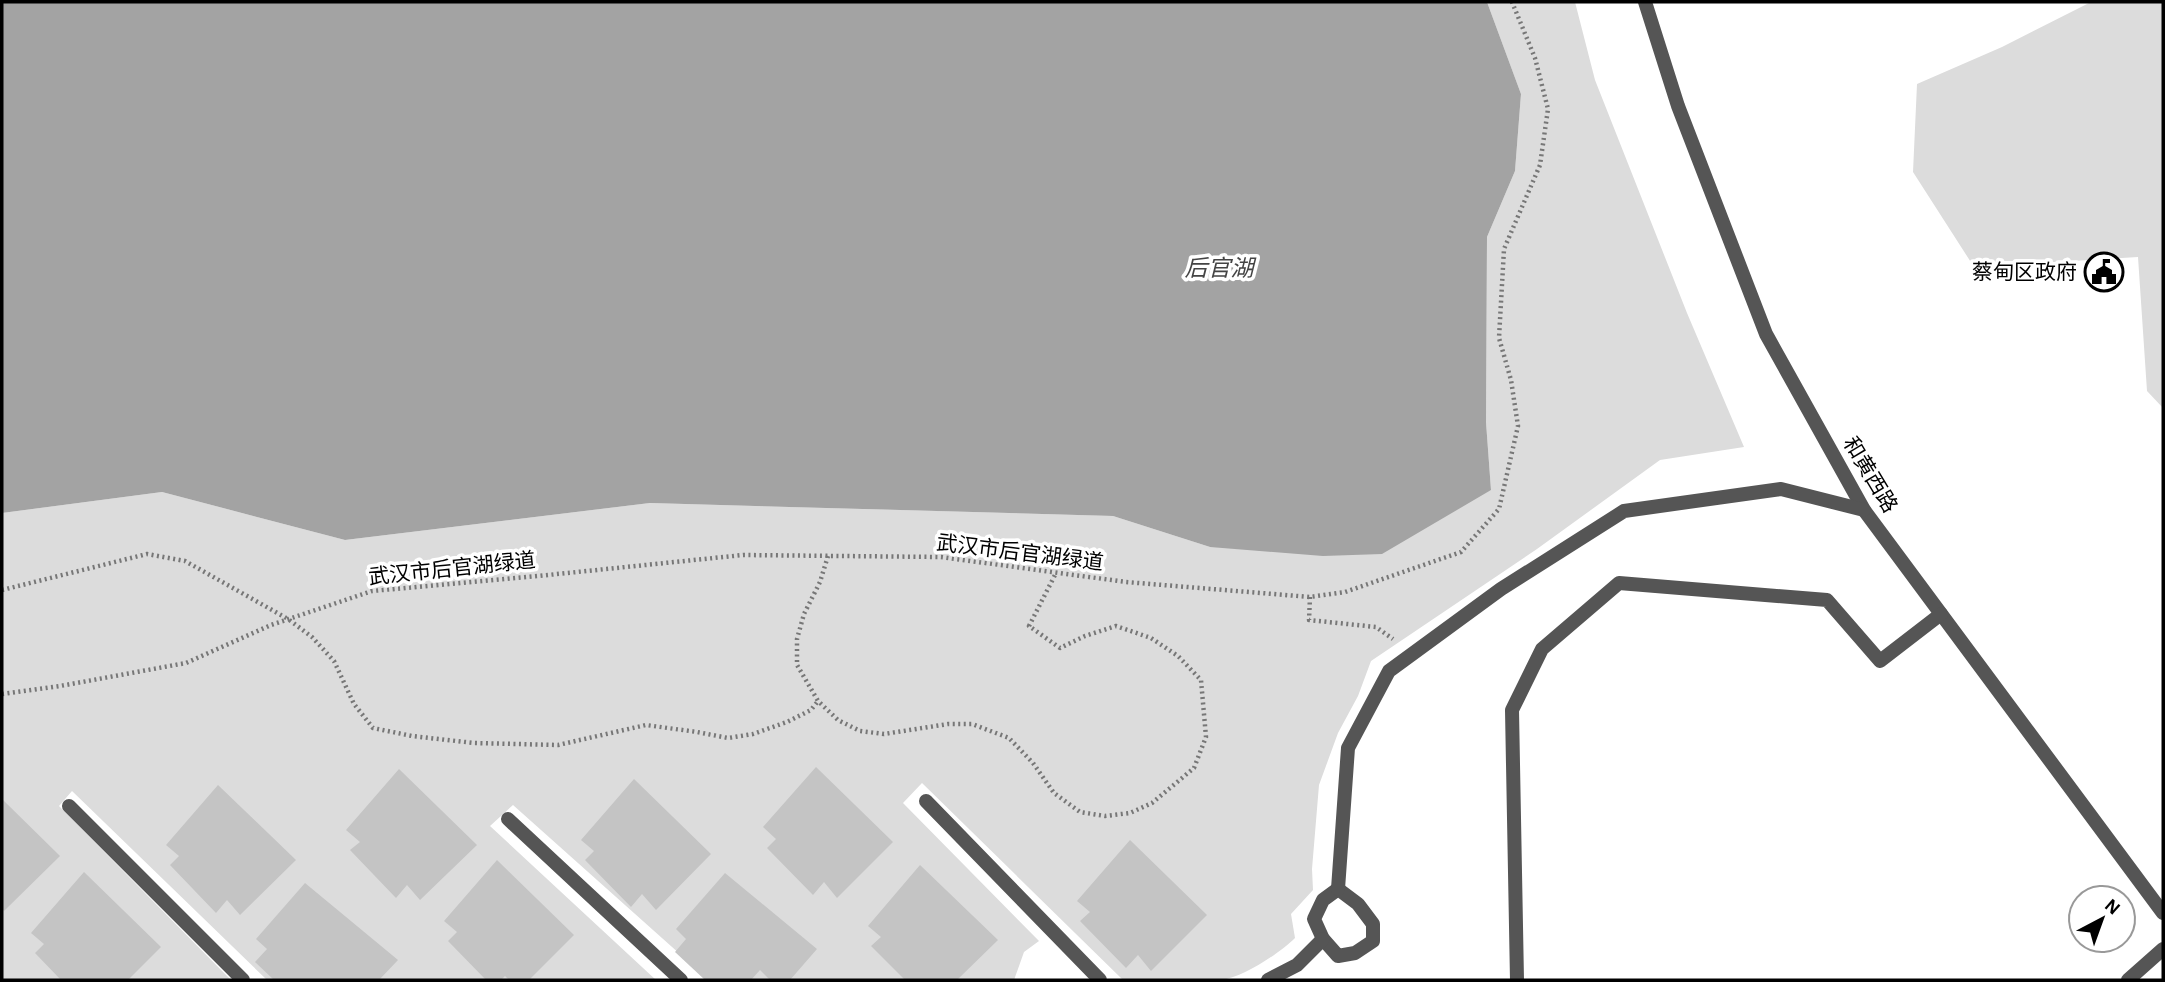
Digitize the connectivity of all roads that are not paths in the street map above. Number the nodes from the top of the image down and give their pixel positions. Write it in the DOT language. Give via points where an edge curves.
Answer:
graph roads {
  1 [pos="1645,2"];
  2 [pos="1864,510"];
  3 [pos="1941,614"];
  4 [pos="926,801"];
  5 [pos="69,806"];
  6 [pos="508,819"];
  7 [pos="1338,889"];
  8 [pos="2163,913"];
  9 [pos="1323,939"];
  10 [pos="2163,949"];
  11 [pos="243,980"];
  12 [pos="681,980"];
  13 [pos="1100,980"];
  14 [pos="1269,980"];
  15 [pos="1517,980"];
  16 [pos="2128,980"];
  1 -- 2 [label="street, 和黄西路" via="1678,106 1766,334"];
  2 -- 3 [label="street, 和黄西路"];
  2 -- 7 [label="street" via="1781,489 1624,511 1501,589 1389,671 1348,748"];
  3 -- 8 [label="street, 和黄西路"];
  3 -- 15 [label="street" via="1880,660 1827,600 1619,583 1542,649 1512,709"];
  4 -- 13 [label="street"];
  5 -- 11 [label="street"];
  6 -- 12 [label="street"];
  7 -- 9 [label="street" via="1323,901 1314,919"];
  7 -- 9 [label="street" via="1373,923 1373,941 1354,953 1338,956"];
  9 -- 14 [label="street" via="1297,965"];
  10 -- 16 [label="street"];
}
